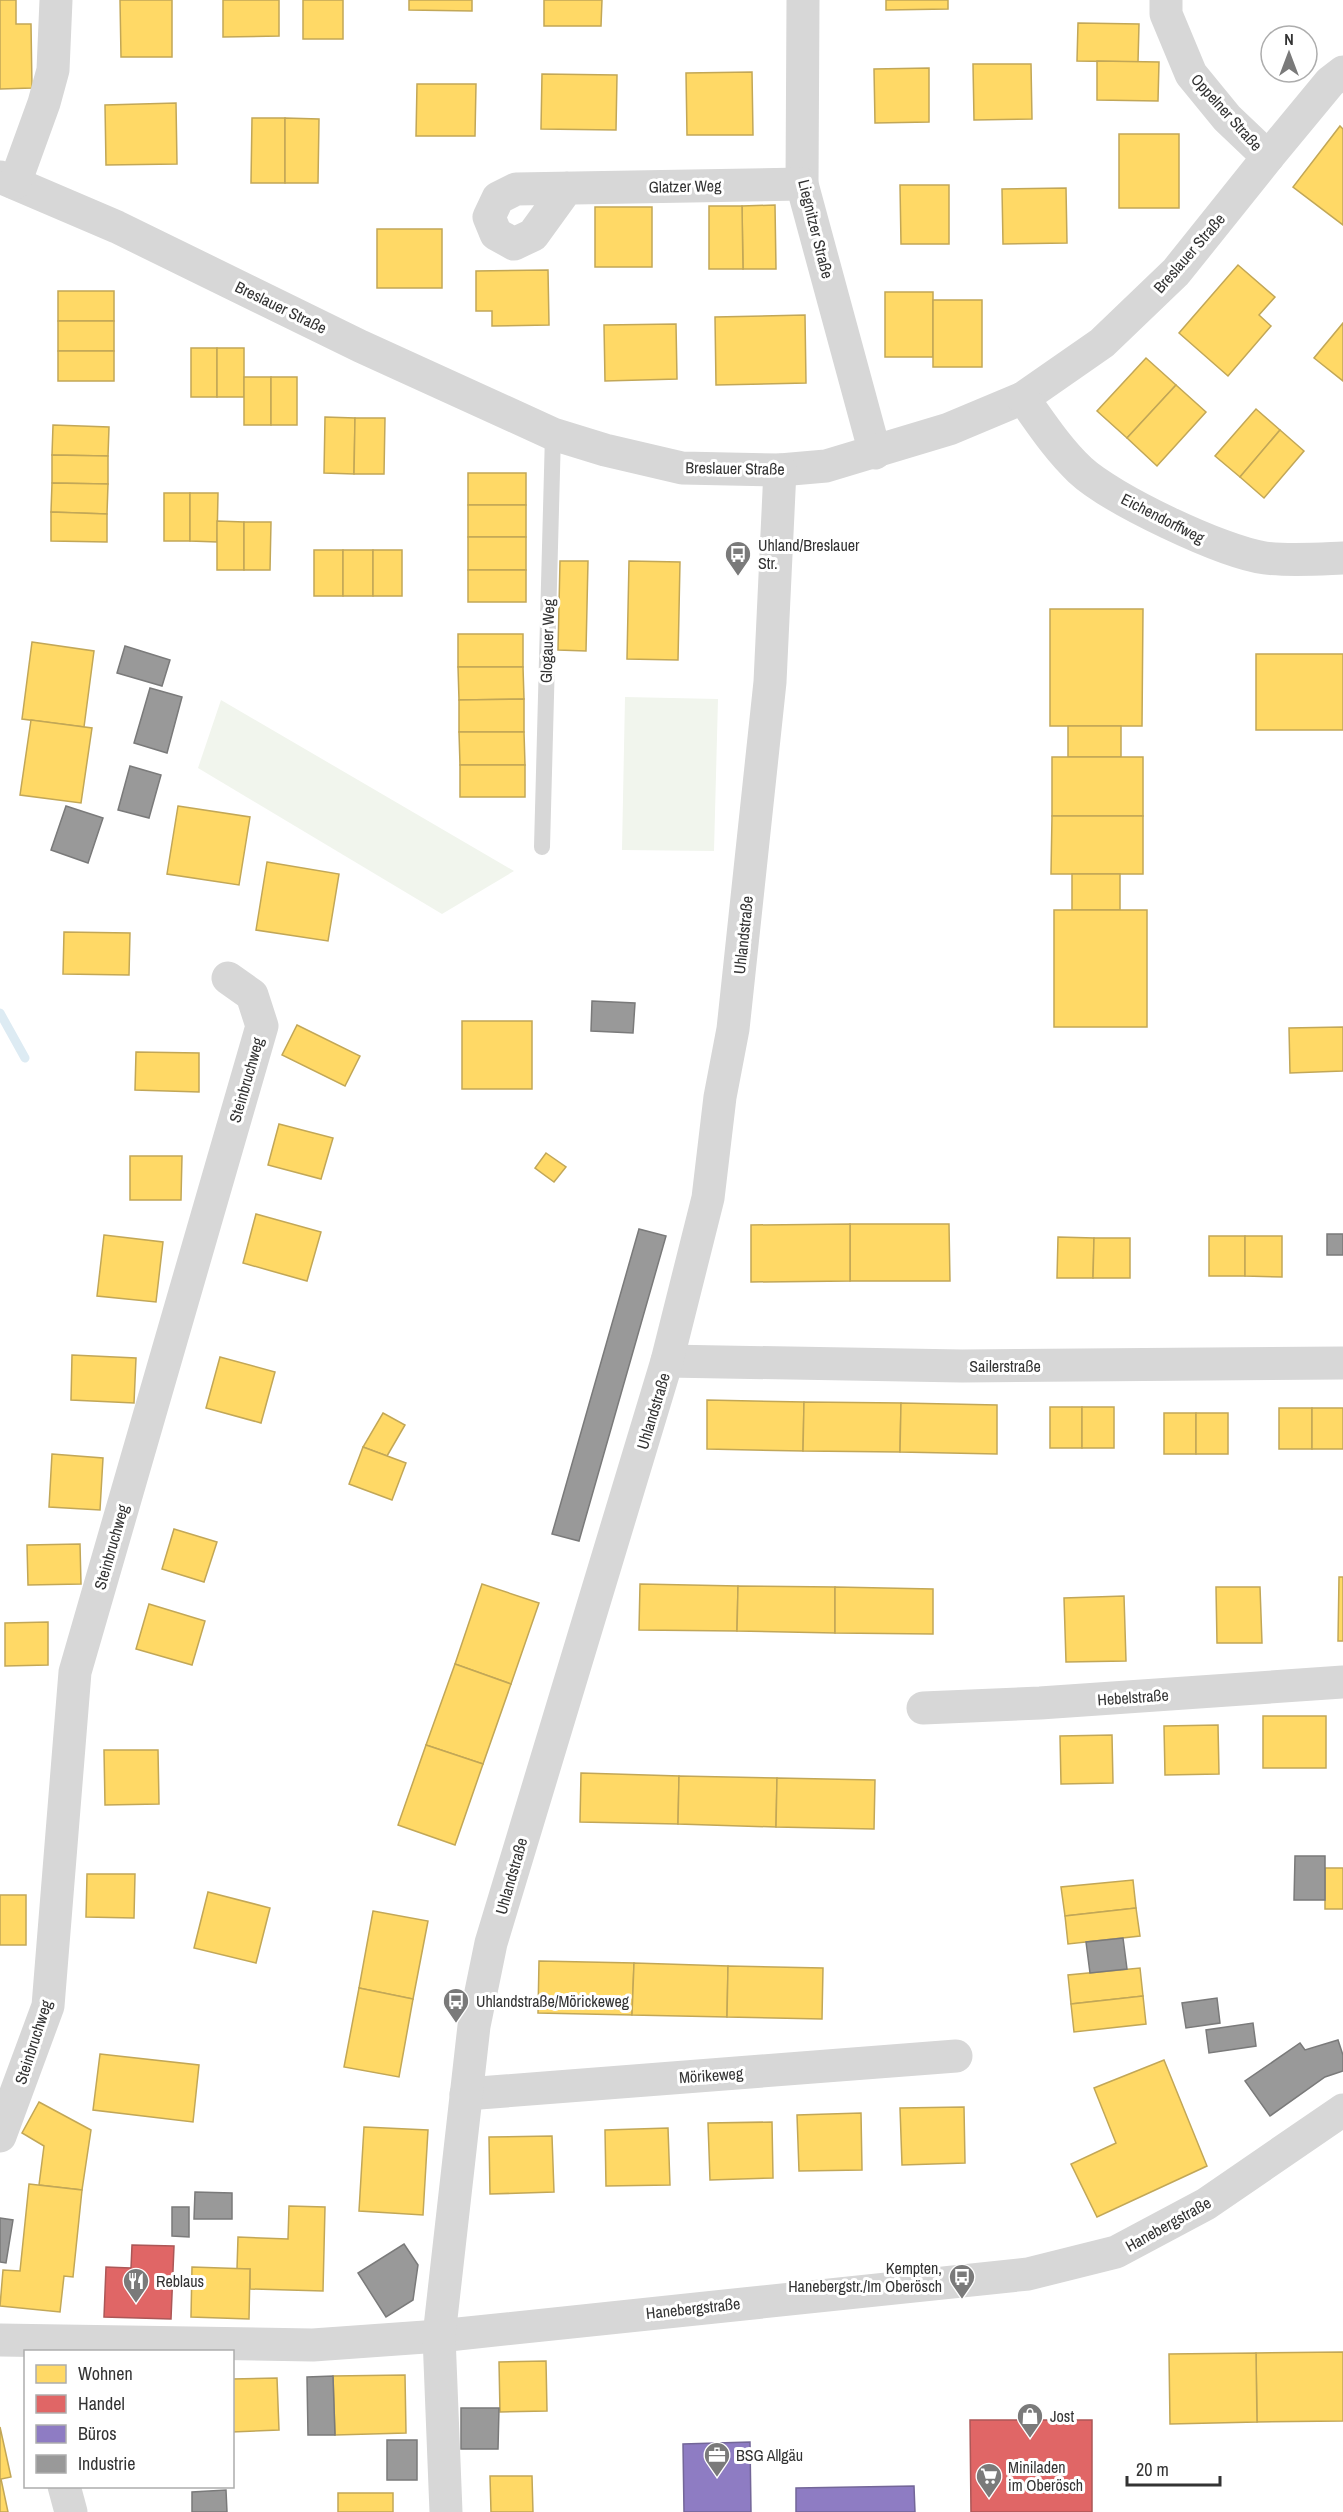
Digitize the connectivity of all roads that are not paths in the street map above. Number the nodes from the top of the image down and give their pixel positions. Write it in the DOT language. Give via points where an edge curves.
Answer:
graph roads {
  1 [pos="56,0"];
  2 [pos="803,0"];
  3 [pos="1166,0"];
  4 [pos="1339,83"];
  5 [pos="1268,157"];
  6 [pos="7,180"];
  7 [pos="802,184"];
  8 [pos="567,188"];
  9 [pos="1023,398"];
  10 [pos="553,434"];
  11 [pos="875,453"];
  12 [pos="780,470"];
  13 [pos="1343,558"];
  14 [pos="542,848"];
  15 [pos="228,978"];
  16 [pos="667,1361"];
  17 [pos="1343,1363"];
  18 [pos="1343,1682"];
  19 [pos="923,1708"];
  20 [pos="956,2056"];
  21 [pos="466,2094"];
  22 [pos="1343,2110"];
  23 [pos="0,2136"];
  24 [pos="440,2336"];
  25 [pos="16,2345"];
  26 [pos="64,2488"];
  27 [pos="71,2512"];
  28 [pos="446,2512"];
  1 -- 6 [label="street" via="53,70 44,103"];
  2 -- 7 [label="street, Liegnitzer Straße"];
  3 -- 5 [label="street, Oppelner Straße" via="1166,14 1191,74 1227,118"];
  4 -- 5 [label="street, Breslauer Straße"];
  5 -- 9 [label="street, Breslauer Straße" via="1176,272 1102,343"];
  6 -- 10 [label="street, Breslauer Straße"];
  7 -- 8 [label="street, Glatzer Weg"];
  7 -- 11 [label="street, Liegnitzer Straße"];
  9 -- 11 [label="street, Breslauer Straße" via="949,429"];
  9 -- 13 [label="street, Eichendorffweg" via="1053,442 1082,472 1125,500 1216,544 1265,558"];
  10 -- 12 [label="street, Breslauer Straße" via="682,468"];
  10 -- 14 [label="lane, Glogauer Weg"];
  11 -- 12 [label="street, Breslauer Straße" via="826,466"];
  12 -- 16 [label="street, Uhlandstraße" via="770,682 733,1029 708,1198"];
  15 -- 23 [label="street, Steinbruchweg" via="252,995 262,1026 75,1672 48,2006"];
  16 -- 17 [label="street, Sailerstraße" via="962,1366"];
  16 -- 21 [label="street, Uhlandstraße" via="491,1943 474,2026"];
  18 -- 19 [label="street, Hebelstraße" via="1040,1704"];
  20 -- 21 [label="street, Mörikeweg"];
  21 -- 24 [label="street, Uhlandstraße"];
  22 -- 24 [label="street, Hanebergstraße" via="1206,2204 1116,2252 1028,2274"];
  24 -- 25 [label="street, Hanebergstraße" via="313,2345"];
  24 -- 28 [label="street, Uhlandstraße"];
  26 -- 27 [label="street"];
}
